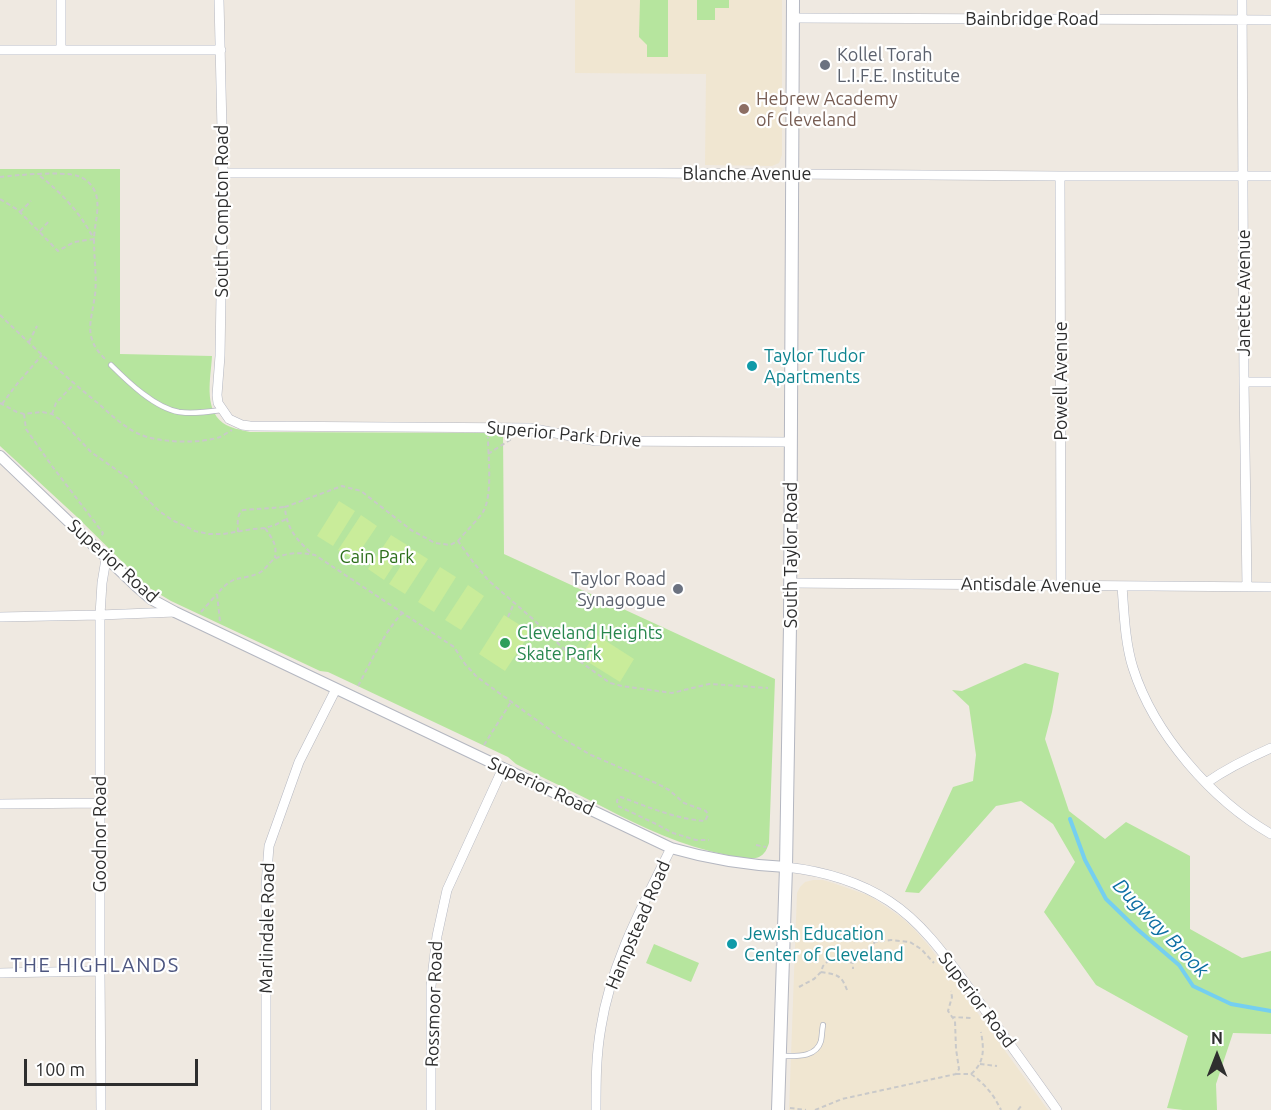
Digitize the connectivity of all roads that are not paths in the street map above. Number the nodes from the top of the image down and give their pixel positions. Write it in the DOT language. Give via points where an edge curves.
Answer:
graph roads {
  1 [pos="61,0"];
  2 [pos="219,0"];
  3 [pos="793,0"];
  4 [pos="1242,0"];
  5 [pos="793,18"];
  6 [pos="1242,20"];
  7 [pos="1271,20"];
  8 [pos="0,50"];
  9 [pos="61,50"];
  10 [pos="221,50"];
  11 [pos="224,173"];
  12 [pos="793,174"];
  13 [pos="1060,176"];
  14 [pos="1244,176"];
  15 [pos="1271,176"];
  16 [pos="111,365"];
  17 [pos="1244,382"];
  18 [pos="1271,382"];
  19 [pos="222,410"];
  20 [pos="234,421"];
  21 [pos="791,442"];
  22 [pos="0,456"];
  23 [pos="106,559"];
  24 [pos="790,583"];
  25 [pos="1061,586"];
  26 [pos="1122,586"];
  27 [pos="1247,586"];
  28 [pos="1271,587"];
  29 [pos="175,612"];
  30 [pos="100,615"];
  31 [pos="0,617"];
  32 [pos="336,689"];
  33 [pos="1271,748"];
  34 [pos="503,768"];
  35 [pos="1206,783"];
  36 [pos="100,803"];
  37 [pos="0,804"];
  38 [pos="1271,834"];
  39 [pos="671,848"];
  40 [pos="786,867"];
  41 [pos="100,971"];
  42 [pos="0,973"];
  43 [pos="823,1025"];
  44 [pos="780,1056"];
  45 [pos="784,1109"];
  46 [pos="101,1110"];
  47 [pos="266,1110"];
  48 [pos="431,1110"];
  49 [pos="596,1110"];
  50 [pos="1057,1110"];
  1 -- 9 [label="street"];
  2 -- 10 [label="street, South Compton Road"];
  3 -- 5 [label="main road, South Taylor Road"];
  4 -- 6 [label="street, Janette Avenue"];
  5 -- 6 [label="street, Bainbridge Road"];
  5 -- 12 [label="main road, South Taylor Road"];
  6 -- 7 [label="street, Bainbridge Road"];
  6 -- 14 [label="street, Janette Avenue"];
  8 -- 9 [label="street"];
  9 -- 10 [label="street"];
  10 -- 11 [label="street, South Compton Road"];
  11 -- 12 [label="street, Blanche Avenue"];
  11 -- 19 [label="street, South Compton Road" via="217,387"];
  12 -- 13 [label="street, Blanche Avenue"];
  12 -- 21 [label="main road, South Taylor Road"];
  13 -- 14 [label="street, Blanche Avenue"];
  13 -- 25 [label="street, Powell Avenue"];
  14 -- 15 [label="street, Blanche Avenue"];
  14 -- 17 [label="street, Janette Avenue"];
  16 -- 19 [label="lane" via="163,407 197,413"];
  17 -- 18 [label="street"];
  17 -- 27 [label="street, Janette Avenue"];
  19 -- 20 [label="street, South Compton Road"];
  20 -- 21 [label="street, Superior Park Drive" via="250,426 530,428 596,441"];
  21 -- 24 [label="main road, South Taylor Road"];
  22 -- 23 [label="street, Superior Road"];
  23 -- 29 [label="street, Superior Road" via="151,599"];
  23 -- 30 [label="street, Goodnor Road"];
  24 -- 25 [label="street, Antisdale Avenue"];
  24 -- 40 [label="main road, South Taylor Road"];
  25 -- 26 [label="street, Antisdale Avenue"];
  26 -- 27 [label="street, Antisdale Avenue"];
  26 -- 35 [label="street" via="1132,667 1152,712 1175,748"];
  27 -- 28 [label="street, Antisdale Avenue"];
  29 -- 30 [label="street"];
  29 -- 32 [label="street, Superior Road"];
  30 -- 31 [label="street"];
  30 -- 36 [label="street, Goodnor Road"];
  32 -- 34 [label="street, Superior Road"];
  32 -- 47 [label="street, Marlindale Road" via="299,762 269,846"];
  33 -- 35 [label="street"];
  34 -- 39 [label="street, Superior Road"];
  34 -- 48 [label="street, Rossmoor Road" via="447,890 437,936 431,986"];
  35 -- 38 [label="street"];
  36 -- 37 [label="street"];
  36 -- 41 [label="street, Goodnor Road"];
  39 -- 40 [label="street, Superior Road" via="729,862"];
  39 -- 49 [label="street, Hampstead Road" via="626,943 607,999 597,1052"];
  40 -- 44 [label="main road, South Taylor Road"];
  40 -- 50 [label="street, Superior Road" via="825,873 861,886 907,914 950,962"];
  41 -- 42 [label="street"];
  41 -- 46 [label="street, Goodnor Road"];
  43 -- 44 [label="lane" via="821,1042 815,1051 803,1056"];
  44 -- 45 [label="main road, South Taylor Road"];
}
